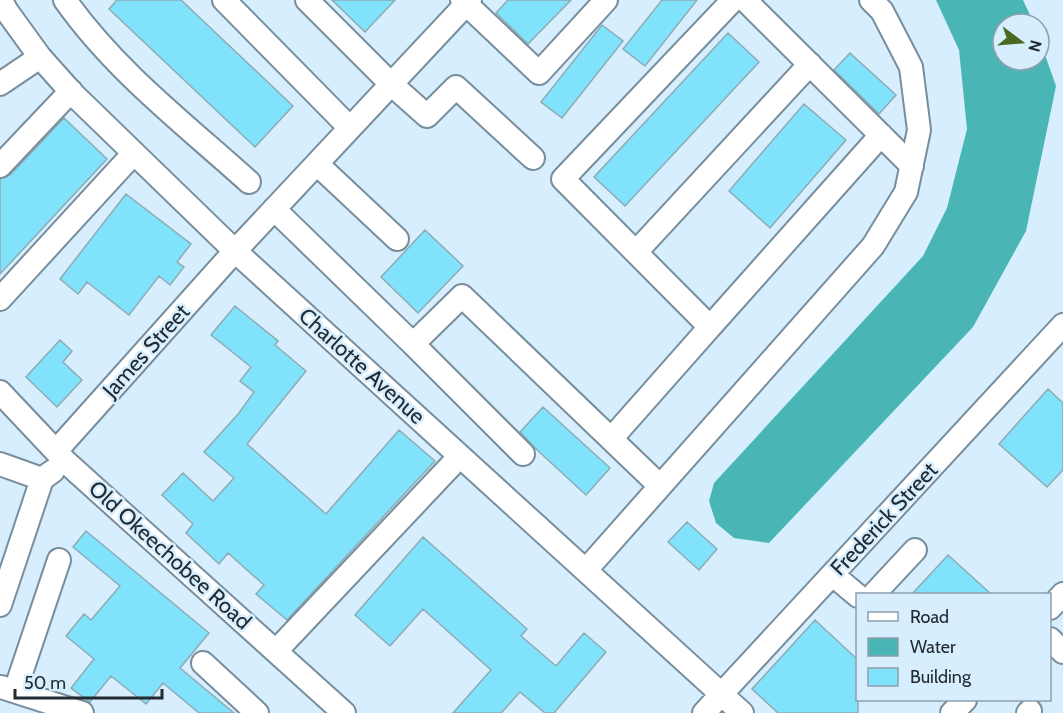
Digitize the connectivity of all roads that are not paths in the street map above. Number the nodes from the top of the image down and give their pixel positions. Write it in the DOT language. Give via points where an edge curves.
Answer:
graph roads {
  1 [pos="1,0"];
  2 [pos="65,0"];
  3 [pos="224,0"];
  4 [pos="307,0"];
  5 [pos="606,0"];
  6 [pos="733,0"];
  7 [pos="745,0"];
  8 [pos="871,0"];
  9 [pos="466,1"];
  10 [pos="40,57"];
  11 [pos="810,64"];
  12 [pos="0,84"];
  13 [pos="391,84"];
  14 [pos="71,92"];
  15 [pos="350,128"];
  16 [pos="881,135"];
  17 [pos="134,153"];
  18 [pos="533,158"];
  19 [pos="317,164"];
  20 [pos="0,166"];
  21 [pos="912,166"];
  22 [pos="249,182"];
  23 [pos="274,209"];
  24 [pos="397,239"];
  25 [pos="235,251"];
  26 [pos="636,252"];
  27 [pos="0,299"];
  28 [pos="1063,325"];
  29 [pos="710,327"];
  30 [pos="413,344"];
  31 [pos="0,392"];
  32 [pos="611,439"];
  33 [pos="523,454"];
  34 [pos="460,456"];
  35 [pos="61,457"];
  36 [pos="0,464"];
  37 [pos="42,479"];
  38 [pos="660,486"];
  39 [pos="915,550"];
  40 [pos="59,560"];
  41 [pos="586,570"];
  42 [pos="833,575"];
  43 [pos="875,593"];
  44 [pos="856,594"];
  45 [pos="1063,594"];
  46 [pos="0,604"];
  47 [pos="1051,607"];
  48 [pos="1051,640"];
  49 [pos="276,651"];
  50 [pos="1063,652"];
  51 [pos="203,663"];
  52 [pos="7,689"];
  53 [pos="723,694"];
  54 [pos="963,701"];
  55 [pos="82,713"];
  56 [pos="256,713"];
  57 [pos="344,713"];
  58 [pos="705,713"];
  59 [pos="742,713"];
  60 [pos="952,713"];
  1 -- 10 [label="street, Charlotte Avenue"];
  2 -- 22 [label="street" via="85,28 129,74"];
  3 -- 15 [label="street"];
  4 -- 13 [label="street"];
  5 -- 9 [label="street" via="540,73"];
  6 -- 26 [label="street" via="563,179"];
  7 -- 11 [label="street"];
  8 -- 21 [label="street" via="882,11 911,67 919,130"];
  9 -- 13 [label="street, James Street"];
  10 -- 12 [label="street"];
  10 -- 14 [label="street, Charlotte Avenue"];
  11 -- 16 [label="street"];
  11 -- 26 [label="street"];
  13 -- 15 [label="street, James Street"];
  13 -- 18 [label="street" via="427,116 456,87"];
  14 -- 17 [label="street, Charlotte Avenue"];
  14 -- 20 [label="street"];
  15 -- 19 [label="street, James Street"];
  16 -- 21 [label="street"];
  16 -- 29 [label="street"];
  17 -- 25 [label="street, Charlotte Avenue"];
  17 -- 27 [label="street"];
  19 -- 23 [label="street, James Street"];
  19 -- 24 [label="street"];
  21 -- 38 [label="street" via="906,192 873,246"];
  23 -- 25 [label="street, James Street"];
  23 -- 30 [label="street"];
  25 -- 34 [label="street, Charlotte Avenue"];
  25 -- 35 [label="street, James Street"];
  26 -- 29 [label="street"];
  28 -- 42 [label="street, Frederick Street"];
  29 -- 32 [label="street"];
  30 -- 32 [label="street" via="462,296"];
  30 -- 33 [label="street"];
  31 -- 35 [label="street, Old Okeechobee Road"];
  32 -- 38 [label="street"];
  34 -- 41 [label="street, Charlotte Avenue"];
  34 -- 49 [label="street"];
  35 -- 37 [label="street, James Street"];
  35 -- 49 [label="street, Old Okeechobee Road"];
  36 -- 37 [label="street"];
  37 -- 46 [label="street"];
  38 -- 41 [label="street"];
  39 -- 43 [label="street"];
  40 -- 52 [label="street"];
  41 -- 53 [label="street, Charlotte Avenue"];
  42 -- 44 [label="street"];
  42 -- 53 [label="street, Frederick Street"];
  45 -- 47 [label="street"];
  48 -- 50 [label="street"];
  49 -- 57 [label="street, Old Okeechobee Road"];
  51 -- 56 [label="street"];
  52 -- 55 [label="street"];
  53 -- 58 [label="street, Frederick Street"];
  53 -- 59 [label="street, Charlotte Avenue"];
  54 -- 60 [label="street"];
}
